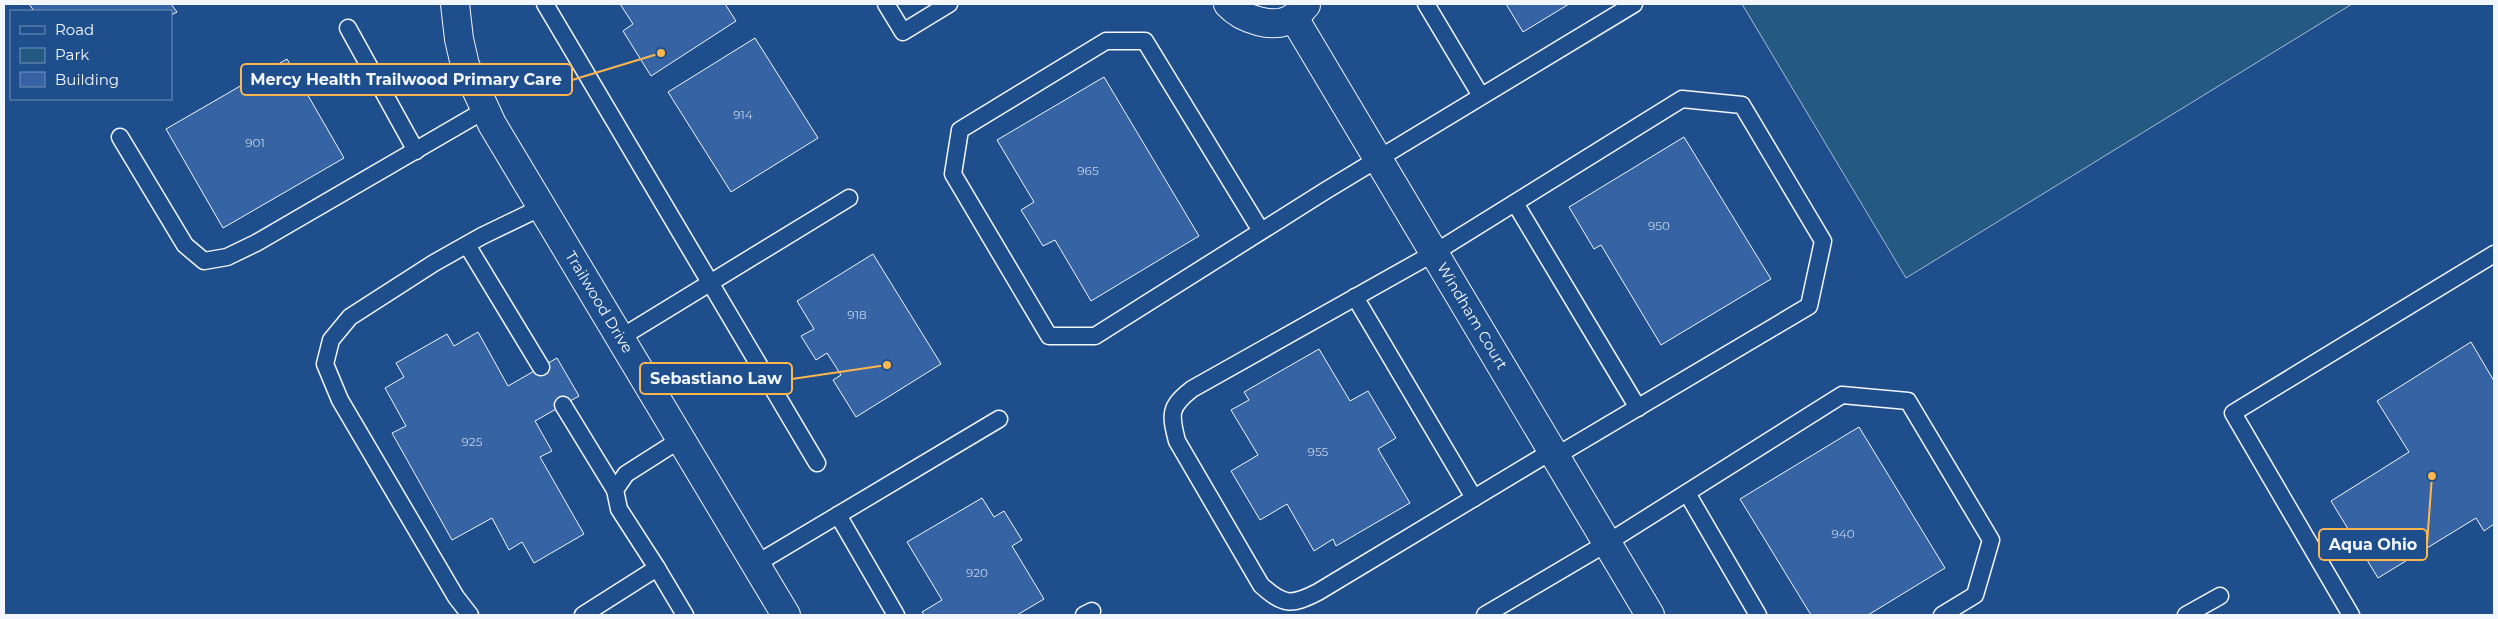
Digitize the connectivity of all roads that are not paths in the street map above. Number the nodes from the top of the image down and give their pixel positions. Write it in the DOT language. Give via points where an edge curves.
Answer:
graph roads {
  1 [pos="455,4"];
  2 [pos="545,4"];
  3 [pos="886,4"];
  4 [pos="949,4"];
  5 [pos="1228,4"];
  6 [pos="1426,4"];
  7 [pos="1634,4"];
  8 [pos="1300,11"];
  9 [pos="348,28"];
  10 [pos="1481,96"];
  11 [pos="485,110"];
  12 [pos="120,137"];
  13 [pos="416,151"];
  14 [pos="1378,159"];
  15 [pos="849,198"];
  16 [pos="1515,203"];
  17 [pos="542,207"];
  18 [pos="1261,231"];
  19 [pos="466,245"];
  20 [pos="1434,253"];
  21 [pos="2494,254"];
  22 [pos="710,283"];
  23 [pos="1355,297"];
  24 [pos="620,338"];
  25 [pos="541,367"];
  26 [pos="563,405"];
  27 [pos="1638,408"];
  28 [pos="999,419"];
  29 [pos="681,439"];
  30 [pos="1554,453"];
  31 [pos="818,463"];
  32 [pos="615,490"];
  33 [pos="1687,493"];
  34 [pos="1474,498"];
  35 [pos="838,515"];
  36 [pos="1608,544"];
  37 [pos="756,564"];
  38 [pos="657,568"];
  39 [pos="2220,596"];
  40 [pos="470,615"];
  41 [pos="583,615"];
  42 [pos="685,615"];
  43 [pos="786,615"];
  44 [pos="896,615"];
  45 [pos="1485,615"];
  46 [pos="1650,615"];
  47 [pos="1758,615"];
  48 [pos="1942,615"];
  49 [pos="2186,615"];
  50 [pos="2351,615"];
  1 -- 11 [label="street, Trailwood Drive" via="465,65"];
  2 -- 22 [label="lane"];
  3 -- 4 [label="lane" via="903,32"];
  5 -- 8 [label="street, Windham Court" via="1236,13 1260,22 1283,21"];
  6 -- 10 [label="lane"];
  7 -- 10 [label="lane"];
  8 -- 14 [label="street, Windham Court"];
  9 -- 13 [label="lane"];
  10 -- 14 [label="lane"];
  11 -- 13 [label="lane"];
  11 -- 17 [label="street, Trailwood Drive"];
  12 -- 13 [label="lane" via="185,246 204,261 227,258 256,243"];
  14 -- 18 [label="lane"];
  14 -- 20 [label="street, Windham Court"];
  15 -- 22 [label="lane"];
  16 -- 20 [label="lane"];
  16 -- 27 [label="lane"];
  16 -- 27 [label="lane" via="1682,99 1742,105 1805,210 1823,241 1809,306"];
  17 -- 19 [label="lane"];
  17 -- 24 [label="street, Trailwood Drive"];
  18 -- 18 [label="lane" via="1095,336 1049,336 952,174 960,130 1106,41 1145,40"];
  19 -- 25 [label="lane"];
  19 -- 40 [label="lane" via="350,317 331,340 325,364 340,400 456,597"];
  20 -- 23 [label="lane"];
  20 -- 30 [label="street, Windham Court"];
  21 -- 50 [label="lane" via="2233,413"];
  22 -- 24 [label="lane"];
  22 -- 31 [label="lane"];
  23 -- 34 [label="lane"];
  23 -- 34 [label="lane" via="1192,389 1176,402 1171,418 1177,441 1261,585 1278,600 1299,602"];
  24 -- 29 [label="street, Trailwood Drive"];
  26 -- 32 [label="lane"];
  27 -- 30 [label="lane"];
  28 -- 35 [label="lane"];
  29 -- 32 [label="lane" via="626,474"];
  29 -- 37 [label="street, Trailwood Drive"];
  30 -- 34 [label="lane"];
  30 -- 36 [label="street, Windham Court"];
  32 -- 38 [label="lane" via="619,509"];
  33 -- 36 [label="lane"];
  33 -- 47 [label="lane"];
  33 -- 48 [label="lane" via="1842,395 1908,401 1990,540 1975,595"];
  35 -- 37 [label="lane"];
  35 -- 44 [label="lane"];
  36 -- 45 [label="lane"];
  36 -- 46 [label="street, Windham Court"];
  37 -- 43 [label="street, Trailwood Drive"];
  38 -- 41 [label="lane"];
  38 -- 42 [label="lane"];
  39 -- 49 [label="lane"];
}
